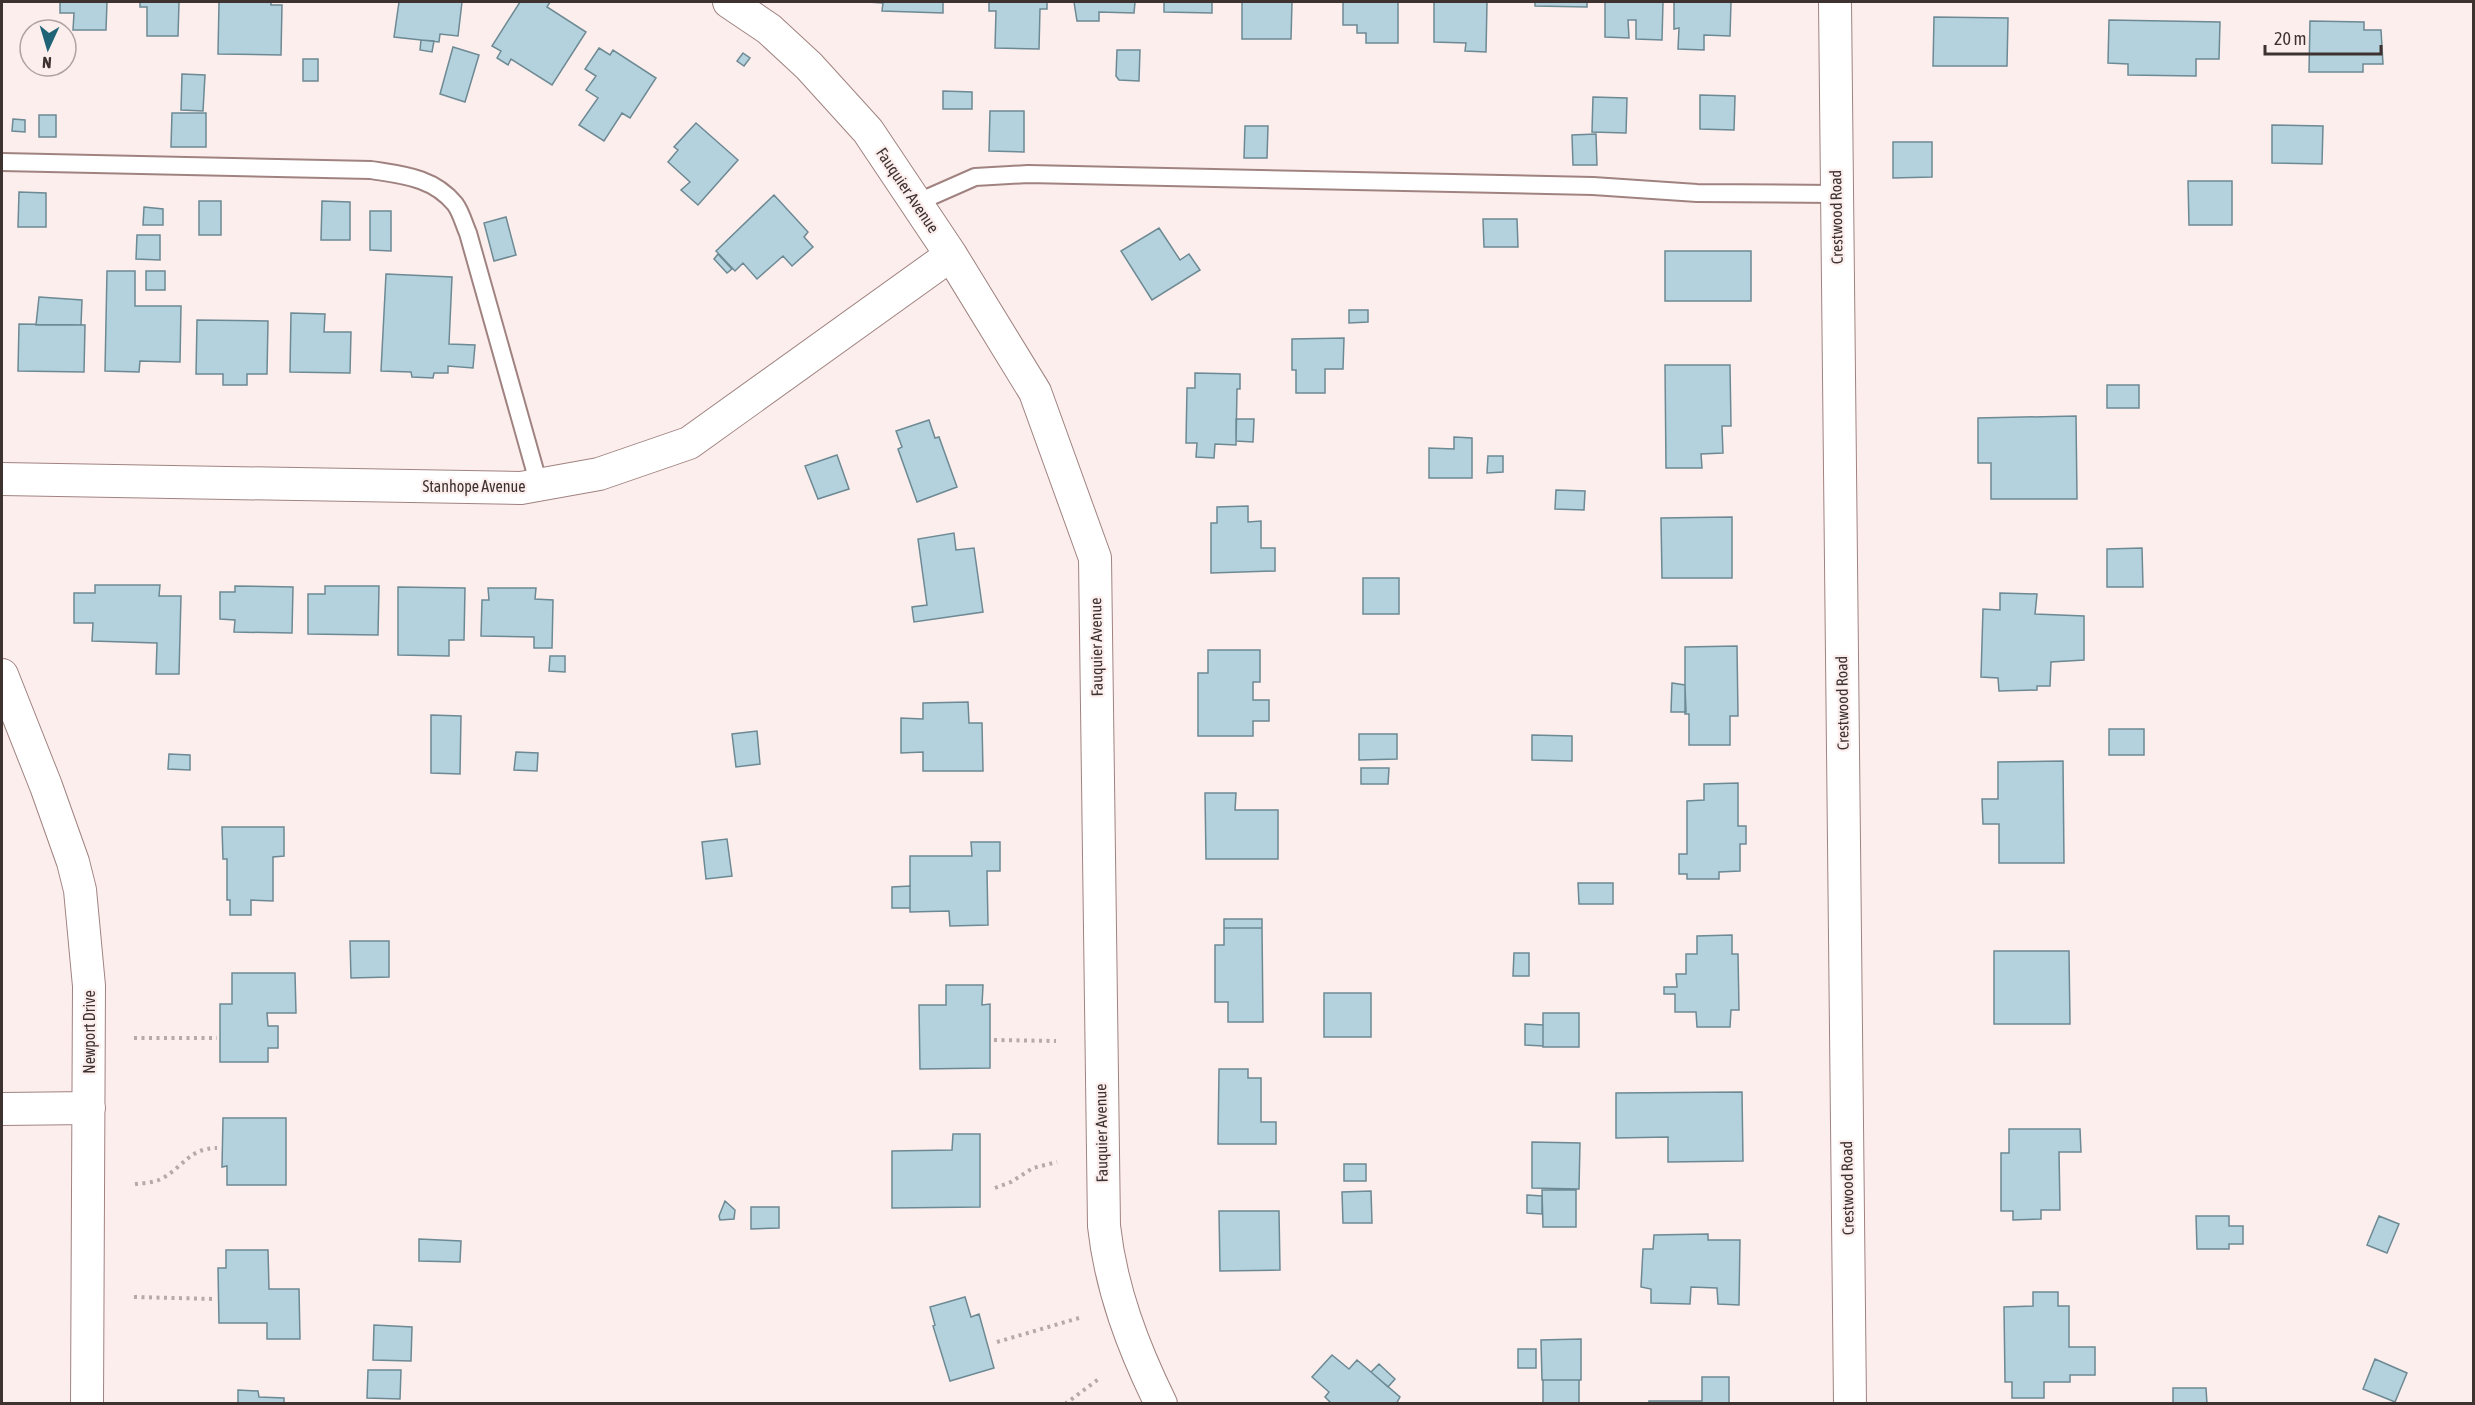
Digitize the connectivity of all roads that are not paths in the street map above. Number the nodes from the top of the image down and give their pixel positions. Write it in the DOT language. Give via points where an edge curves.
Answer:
graph roads {
  1 [pos="729,2"];
  2 [pos="1835,2"];
  3 [pos="2,162"];
  4 [pos="1836,194"];
  5 [pos="916,202"];
  6 [pos="951,255"];
  7 [pos="2,479"];
  8 [pos="539,485"];
  9 [pos="2,675"];
  10 [pos="89,1108"];
  11 [pos="2,1109"];
  12 [pos="87,1404"];
  13 [pos="1161,1404"];
  14 [pos="1850,1404"];
  1 -- 5 [label="street, Fauquier Avenue" via="769,29 809,66 868,131"];
  2 -- 4 [label="street, Crestwood Road"];
  3 -- 8 [label="lane" via="371,170 437,186 456,205 468,233"];
  4 -- 5 [label="lane" via="1028,174 975,177"];
  4 -- 14 [label="street, Crestwood Road"];
  5 -- 6 [label="street, Fauquier Avenue"];
  6 -- 8 [label="street, Stanhope Avenue" via="689,443 599,474"];
  6 -- 13 [label="street, Fauquier Avenue" via="1035,392 1095,558 1104,1226 1121,1310"];
  7 -- 8 [label="street, Stanhope Avenue" via="521,488"];
  9 -- 10 [label="street, Newport Drive" via="46,786 80,890 89,986"];
  10 -- 11 [label="street"];
  10 -- 12 [label="street, Newport Drive"];
}
